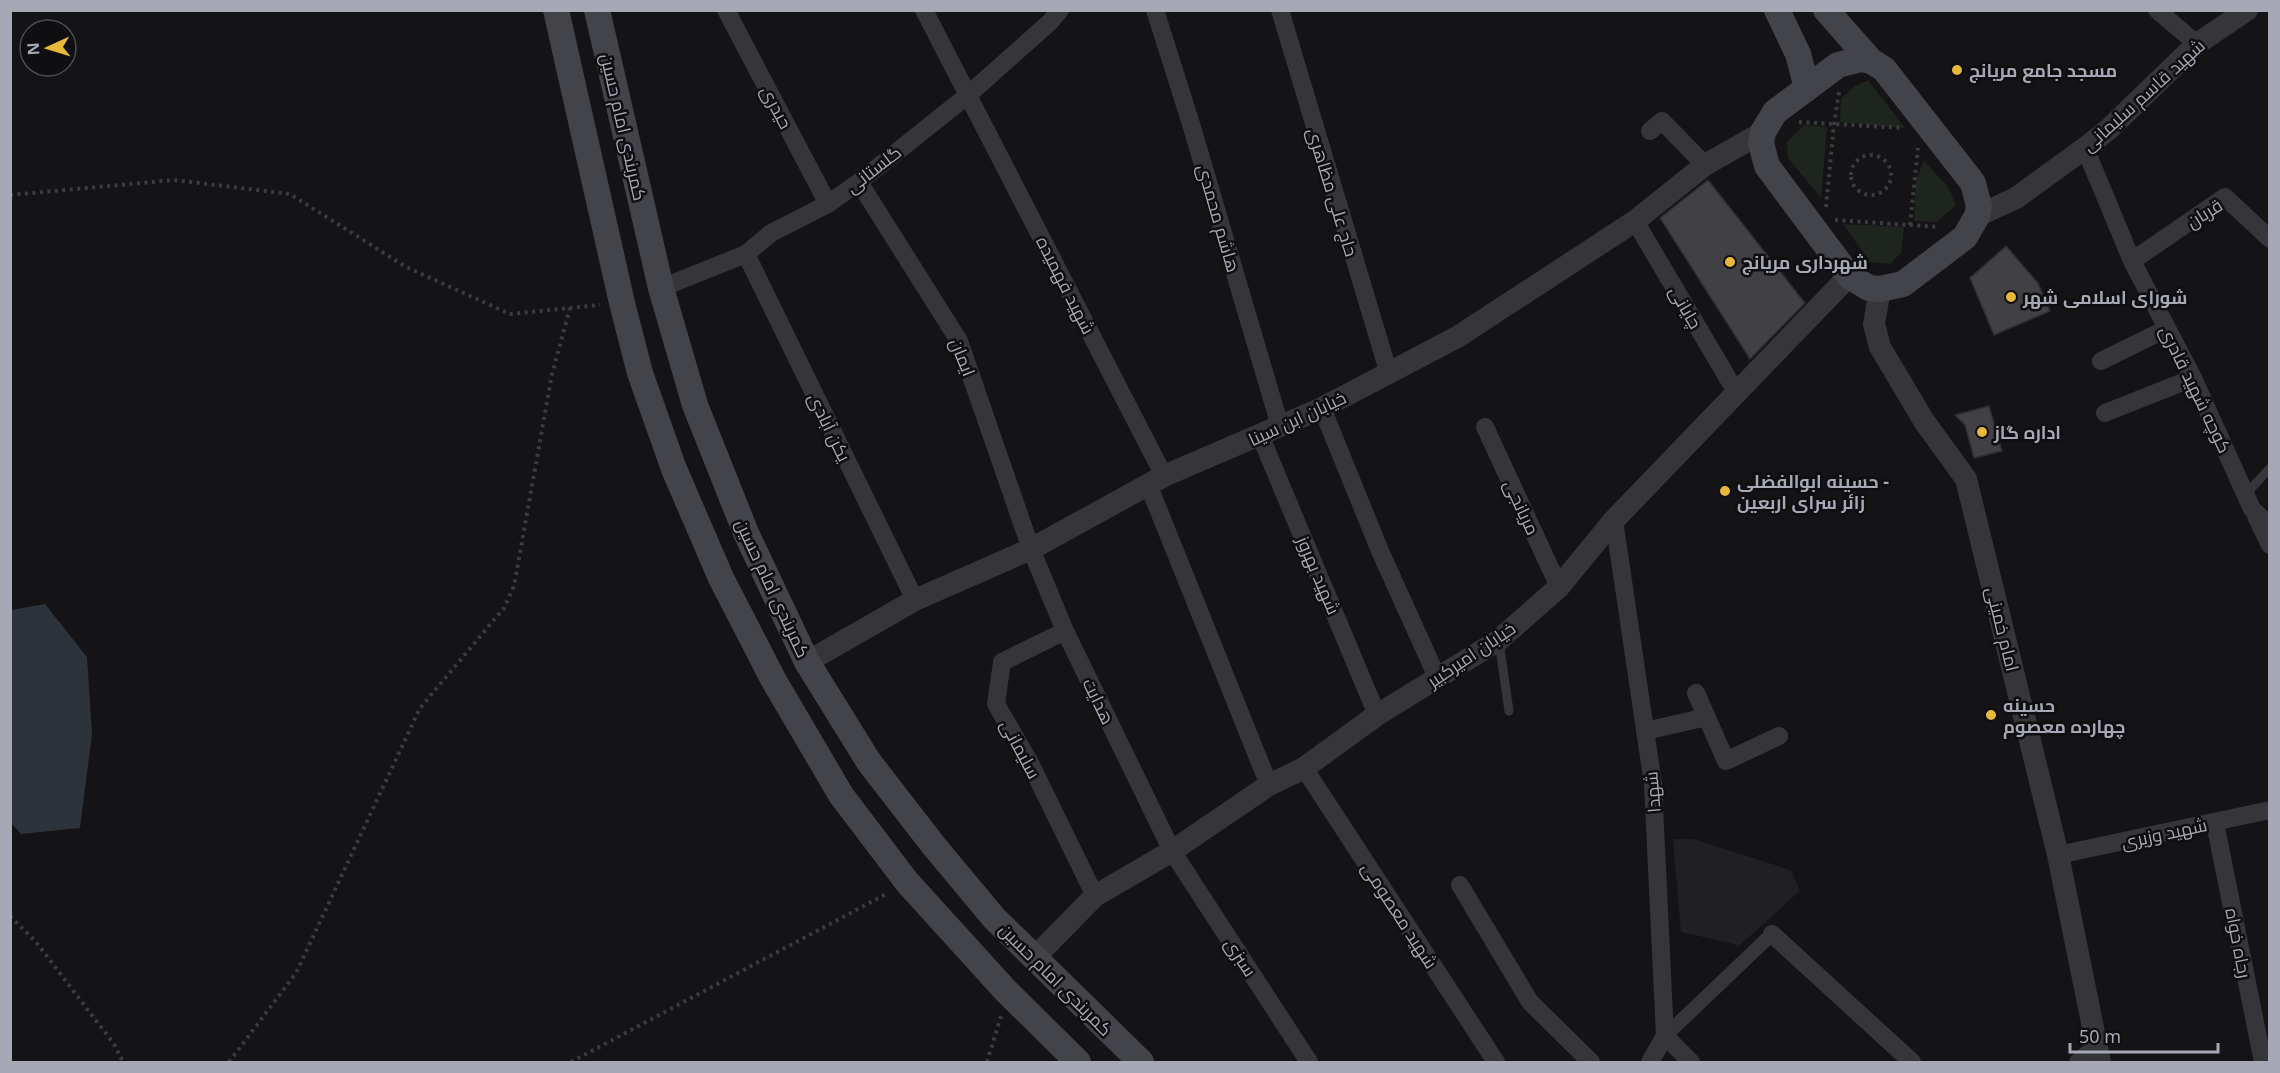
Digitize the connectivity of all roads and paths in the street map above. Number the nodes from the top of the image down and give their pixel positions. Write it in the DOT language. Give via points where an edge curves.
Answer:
graph roads {
  1 [pos="556,10"];
  2 [pos="597,10"];
  3 [pos="726,10"];
  4 [pos="924,10"];
  5 [pos="1155,10"];
  6 [pos="1280,10"];
  7 [pos="1777,10"];
  8 [pos="1826,10"];
  9 [pos="2157,10"];
  10 [pos="2247,10"];
  11 [pos="1051,14"];
  12 [pos="2197,44"];
  13 [pos="1871,61"];
  14 [pos="1848,86"];
  15 [pos="1807,88"];
  16 [pos="1840,91"];
  17 [pos="968,95"];
  18 [pos="1832,98"];
  19 [pos="1807,116"];
  20 [pos="1898,119"];
  21 [pos="1799,122"];
  22 [pos="1834,124"];
  23 [pos="1791,129"];
  24 [pos="1650,131"];
  25 [pos="1763,132"];
  26 [pos="2085,148"];
  27 [pos="1925,155"];
  28 [pos="1866,156"];
  29 [pos="1705,165"];
  30 [pos="859,182"];
  31 [pos="10,195"];
  32 [pos="1820,200"];
  33 [pos="828,204"];
  34 [pos="1826,208"];
  35 [pos="1977,216"];
  36 [pos="1834,220"];
  37 [pos="1635,221"];
  38 [pos="1947,221"];
  39 [pos="1910,225"];
  40 [pos="1939,227"];
  41 [pos="1841,229"];
  42 [pos="1930,234"];
  43 [pos="2270,240"];
  44 [pos="746,254"];
  45 [pos="2132,261"];
  46 [pos="1849,276"];
  47 [pos="661,288"];
  48 [pos="1880,289"];
  49 [pos="622,303"];
  50 [pos="570,308"];
  51 [pos="2166,329"];
  52 [pos="2101,361"];
  53 [pos="1389,374"];
  54 [pos="2193,378"];
  55 [pos="1736,392"];
  56 [pos="1322,408"];
  57 [pos="2105,413"];
  58 [pos="1485,427"];
  59 [pos="1270,431"];
  60 [pos="2270,468"];
  61 [pos="1156,480"];
  62 [pos="2249,502"];
  63 [pos="1614,520"];
  64 [pos="2270,526"];
  65 [pos="2270,545"];
  66 [pos="1031,549"];
  67 [pos="1560,587"];
  68 [pos="915,600"];
  69 [pos="1065,631"];
  70 [pos="1499,640"];
  71 [pos="807,662"];
  72 [pos="1437,677"];
  73 [pos="773,679"];
  74 [pos="1696,693"];
  75 [pos="1509,711"];
  76 [pos="1377,715"];
  77 [pos="1707,717"];
  78 [pos="1645,731"];
  79 [pos="1779,736"];
  80 [pos="1304,768"];
  81 [pos="1269,785"];
  82 [pos="2270,810"];
  83 [pos="2215,823"];
  84 [pos="1172,851"];
  85 [pos="2058,855"];
  86 [pos="907,882"];
  87 [pos="1460,885"];
  88 [pos="1095,896"];
  89 [pos="10,916"];
  90 [pos="1773,934"];
  91 [pos="1034,959"];
  92 [pos="1006,991"];
  93 [pos="1665,1036"];
  94 [pos="2098,1054"];
  95 [pos="123,1062"];
  96 [pos="229,1062"];
  97 [pos="571,1062"];
  98 [pos="987,1062"];
  99 [pos="1078,1062"];
  100 [pos="1141,1062"];
  101 [pos="1309,1062"];
  102 [pos="1496,1062"];
  103 [pos="1591,1062"];
  104 [pos="1650,1062"];
  105 [pos="1691,1062"];
  106 [pos="1912,1062"];
  107 [pos="2078,1062"];
  108 [pos="2263,1062"];
  1 -- 49 [label="main road"];
  2 -- 47 [label="main road, کمربندی امام حسین"];
  3 -- 33 [label="street, حیدری"];
  4 -- 17 [label="street, شهید فهمیده"];
  5 -- 59 [label="street, هاشم محمدی" via="1191,124"];
  6 -- 53 [label="street, حاج علی مظاهری"];
  7 -- 15 [label="main road" via="1798,54"];
  8 -- 13 [label="main road"];
  9 -- 12 [label="street"];
  10 -- 12 [label="street, شهید قاسم سلیمانی"];
  11 -- 17 [label="street, گلستانی"];
  12 -- 26 [label="street, شهید قاسم سلیمانی"];
  13 -- 15 [label="main road" via="1861,59 1838,65"];
  13 -- 35 [label="main road" via="1884,69 1973,183 1979,206"];
  14 -- 16 [label="path"];
  15 -- 25 [label="main road" via="1775,112"];
  16 -- 18 [label="path"];
  16 -- 22 [label="path"];
  17 -- 30 [label="street, گلستانی"];
  17 -- 61 [label="street, شهید فهمیده"];
  19 -- 21 [label="path"];
  20 -- 22 [label="path" via="1905,128"];
  21 -- 22 [label="path"];
  21 -- 23 [label="path"];
  22 -- 34 [label="path"];
  24 -- 29 [label="street" via="1662,122"];
  25 -- 29 [label="street, خیابان ابن سینا"];
  25 -- 46 [label="main road" via="1761,143 1767,166"];
  26 -- 35 [label="street, شهید قاسم سلیمانی" via="2016,198"];
  26 -- 45 [label="street, کوچه شهید قادری"];
  27 -- 39 [label="path" via="1919,146"];
  28 -- 28 [label="path" via="1855,163 1852,182 1859,192 1877,194 1890,181 1889,167 1880,157"];
  29 -- 37 [label="street, خیابان ابن سینا"];
  30 -- 33 [label="street, گلستانی"];
  30 -- 66 [label="street, ایمان" via="959,341"];
  31 -- 50 [label="path" via="174,180 290,194 406,267 510,314"];
  32 -- 34 [label="path"];
  33 -- 44 [label="street, گلستانی" via="771,233"];
  34 -- 36 [label="path"];
  35 -- 48 [label="main road" via="1965,237 1902,284"];
  36 -- 39 [label="path"];
  36 -- 41 [label="path"];
  37 -- 53 [label="street, خیابان ابن سینا" via="1459,336"];
  37 -- 55 [label="street, چایانی"];
  38 -- 40 [label="path"];
  39 -- 40 [label="path"];
  40 -- 42 [label="path"];
  43 -- 45 [label="street, قربان" via="2225,197"];
  44 -- 47 [label="street, گلستانی"];
  44 -- 68 [label="street, یکن آبادی"];
  45 -- 51 [label="street, کوچه شهید قادری"];
  46 -- 48 [label="main road" via="1869,288"];
  46 -- 55 [label="street, خیابان امیرکبیر"];
  47 -- 71 [label="main road, کمربندی امام حسین" via="695,405 720,470"];
  48 -- 85 [label="street, امام خمینی" via="1874,324 1880,347 1924,421 1966,479"];
  49 -- 50 [label="path"];
  49 -- 73 [label="main road" via="654,414 694,519"];
  50 -- 96 [label="path" via="552,374 514,586 504,608 420,708 296,973"];
  51 -- 52 [label="street"];
  51 -- 54 [label="street, کوچه شهید قادری"];
  53 -- 56 [label="street, خیابان ابن سینا"];
  54 -- 57 [label="street"];
  54 -- 62 [label="street, کوچه شهید قادری"];
  55 -- 63 [label="street, خیابان امیرکبیر"];
  56 -- 59 [label="street, خیابان ابن سینا"];
  56 -- 72 [label="street"];
  58 -- 67 [label="street, مریانجی"];
  59 -- 61 [label="street, خیابان ابن سینا"];
  59 -- 76 [label="street, شهید بهروز"];
  60 -- 62 [label="lane"];
  61 -- 66 [label="street, خیابان ابن سینا"];
  61 -- 81 [label="street, شهید فهمیده"];
  62 -- 64 [label="street, کوچه شهید قادری"];
  62 -- 65 [label="street"];
  63 -- 67 [label="street, خیابان امیرکبیر"];
  63 -- 78 [label="street, شهدا"];
  66 -- 68 [label="street, خیابان ابن سینا"];
  66 -- 69 [label="street, هدایت"];
  67 -- 70 [label="street, خیابان امیرکبیر"];
  68 -- 71 [label="street, خیابان ابن سینا"];
  69 -- 84 [label="street, هدایت"];
  69 -- 88 [label="street, سلیمانی" via="1002,662 996,704 1030,763"];
  70 -- 72 [label="street, خیابان امیرکبیر"];
  70 -- 75 [label="lane"];
  71 -- 73 [label="main road"];
  71 -- 91 [label="main road, کمربندی امام حسین" via="869,762 987,910"];
  72 -- 76 [label="street, خیابان امیرکبیر"];
  73 -- 86 [label="main road" via="841,795"];
  74 -- 77 [label="street"];
  76 -- 80 [label="street, خیابان امیرکبیر"];
  77 -- 78 [label="street"];
  77 -- 79 [label="street" via="1726,761"];
  78 -- 93 [label="street, شهدا" via="1653,784"];
  80 -- 81 [label="street, خیابان امیرکبیر"];
  80 -- 102 [label="street, شهید معصومی"];
  81 -- 84 [label="street, خیابان امیرکبیر"];
  82 -- 83 [label="street, شهید وزیری"];
  83 -- 85 [label="street, شهید وزیری"];
  83 -- 108 [label="street, رجاه خواه"];
  84 -- 88 [label="street, خیابان امیرکبیر"];
  84 -- 101 [label="street, سبزی"];
  85 -- 94 [label="street, امام خمینی"];
  86 -- 92 [label="main road"];
  86 -- 97 [label="path"];
  87 -- 103 [label="street" via="1530,1002"];
  88 -- 91 [label="street, خیابان امیرکبیر"];
  89 -- 95 [label="path" via="36,942 114,1044"];
  90 -- 93 [label="street"];
  90 -- 106 [label="street"];
  91 -- 100 [label="main road, کمربندی امام حسین"];
  92 -- 98 [label="path"];
  92 -- 99 [label="main road"];
  93 -- 104 [label="street"];
  93 -- 105 [label="street"];
  94 -- 107 [label="street"];
}
